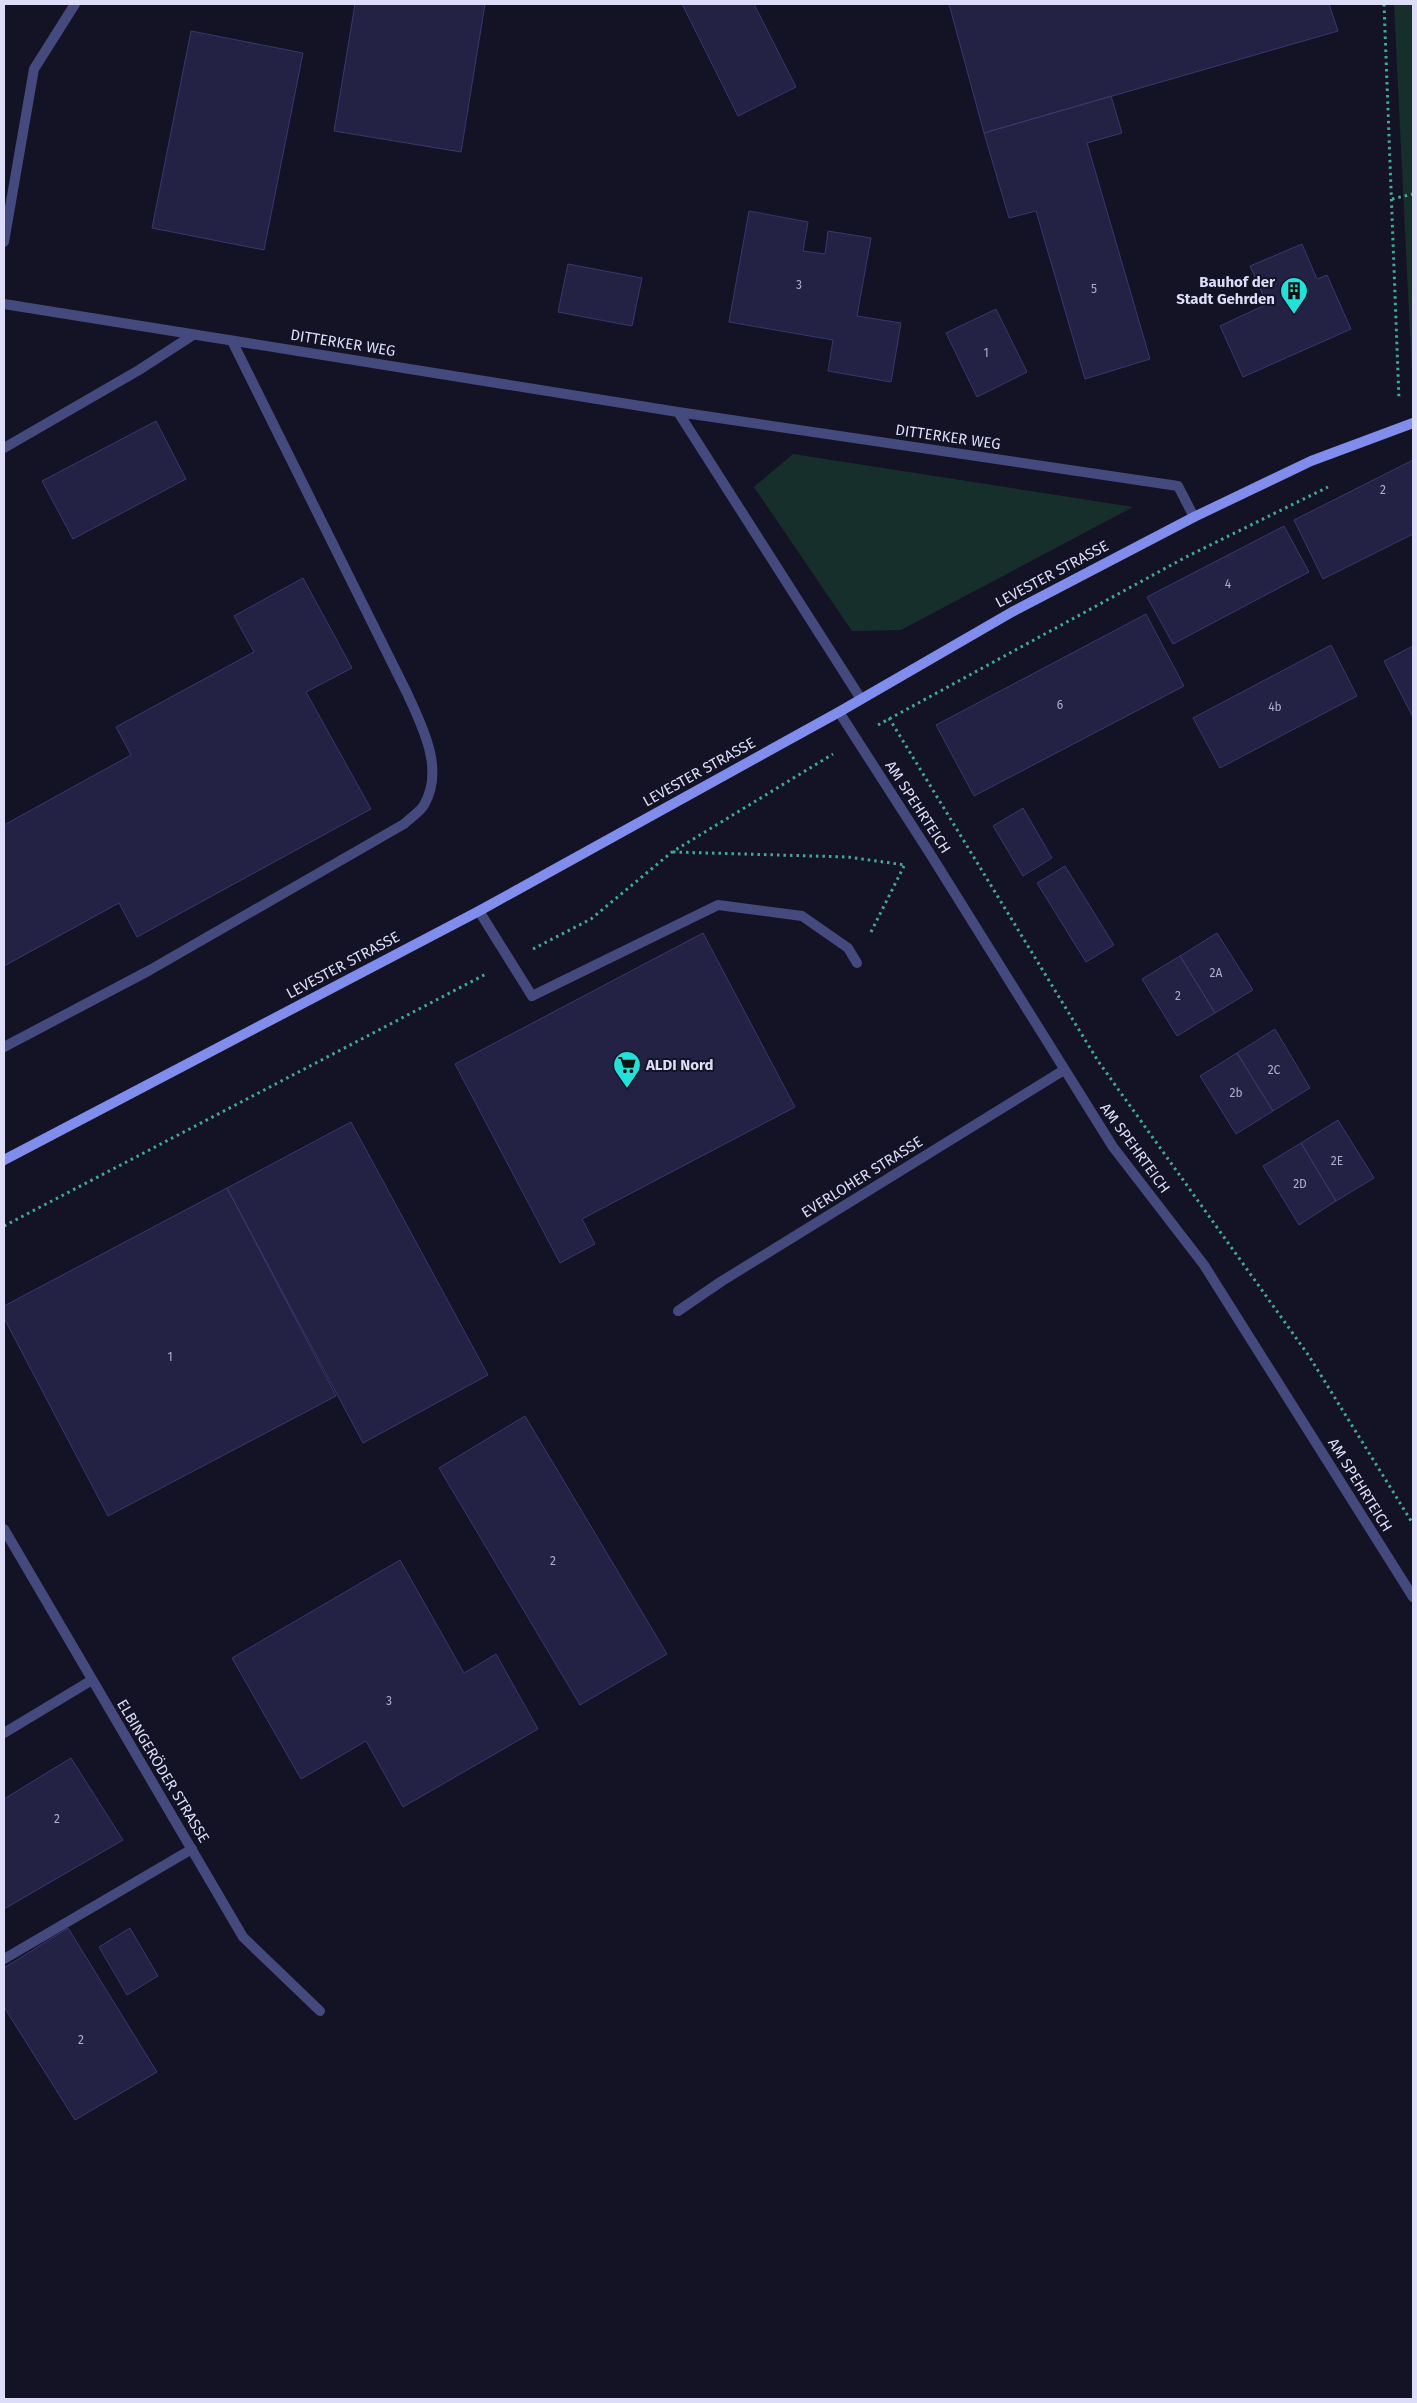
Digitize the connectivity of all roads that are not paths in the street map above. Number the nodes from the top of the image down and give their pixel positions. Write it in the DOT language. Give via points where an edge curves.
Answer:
graph roads {
  1 [pos="75,4"];
  2 [pos="4,242"];
  3 [pos="4,304"];
  4 [pos="193,335"];
  5 [pos="232,341"];
  6 [pos="678,412"];
  7 [pos="1413,422"];
  8 [pos="4,448"];
  9 [pos="1194,517"];
  10 [pos="861,699"];
  11 [pos="839,712"];
  12 [pos="479,911"];
  13 [pos="857,964"];
  14 [pos="4,1047"];
  15 [pos="1064,1070"];
  16 [pos="4,1160"];
  17 [pos="678,1311"];
  18 [pos="4,1529"];
  19 [pos="1413,1598"];
  20 [pos="92,1680"];
  21 [pos="4,1733"];
  22 [pos="192,1849"];
  23 [pos="4,1959"];
  24 [pos="320,2011"];
  1 -- 2 [label="street" via="34,69"];
  3 -- 4 [label="street, DITTERKER WEG"];
  4 -- 5 [label="street, DITTERKER WEG"];
  4 -- 8 [label="street"];
  5 -- 6 [label="street, DITTERKER WEG"];
  5 -- 14 [label="street" via="407,693 428,743 431,785 423,806 404,824 150,970"];
  6 -- 9 [label="street, DITTERKER WEG" via="1178,486"];
  6 -- 10 [label="street"];
  7 -- 9 [label="street, LEVESTER STRASSE" via="1311,461"];
  9 -- 10 [label="street, LEVESTER STRASSE" via="1012,612"];
  10 -- 11 [label="street, LEVESTER STRASSE"];
  11 -- 12 [label="street, LEVESTER STRASSE"];
  11 -- 15 [label="street, AM SPEHRTEICH"];
  12 -- 13 [label="street" via="532,996 718,905 802,916 848,948"];
  12 -- 16 [label="street, LEVESTER STRASSE"];
  15 -- 17 [label="street, EVERLOHER STRASSE"];
  15 -- 19 [label="street, AM SPEHRTEICH" via="1113,1147 1204,1265"];
  18 -- 20 [label="street, ELBINGERÖDER STRASSE"];
  20 -- 21 [label="street"];
  20 -- 22 [label="street, ELBINGERÖDER STRASSE"];
  22 -- 23 [label="street"];
  22 -- 24 [label="street, ELBINGERÖDER STRASSE" via="243,1937"];
}
